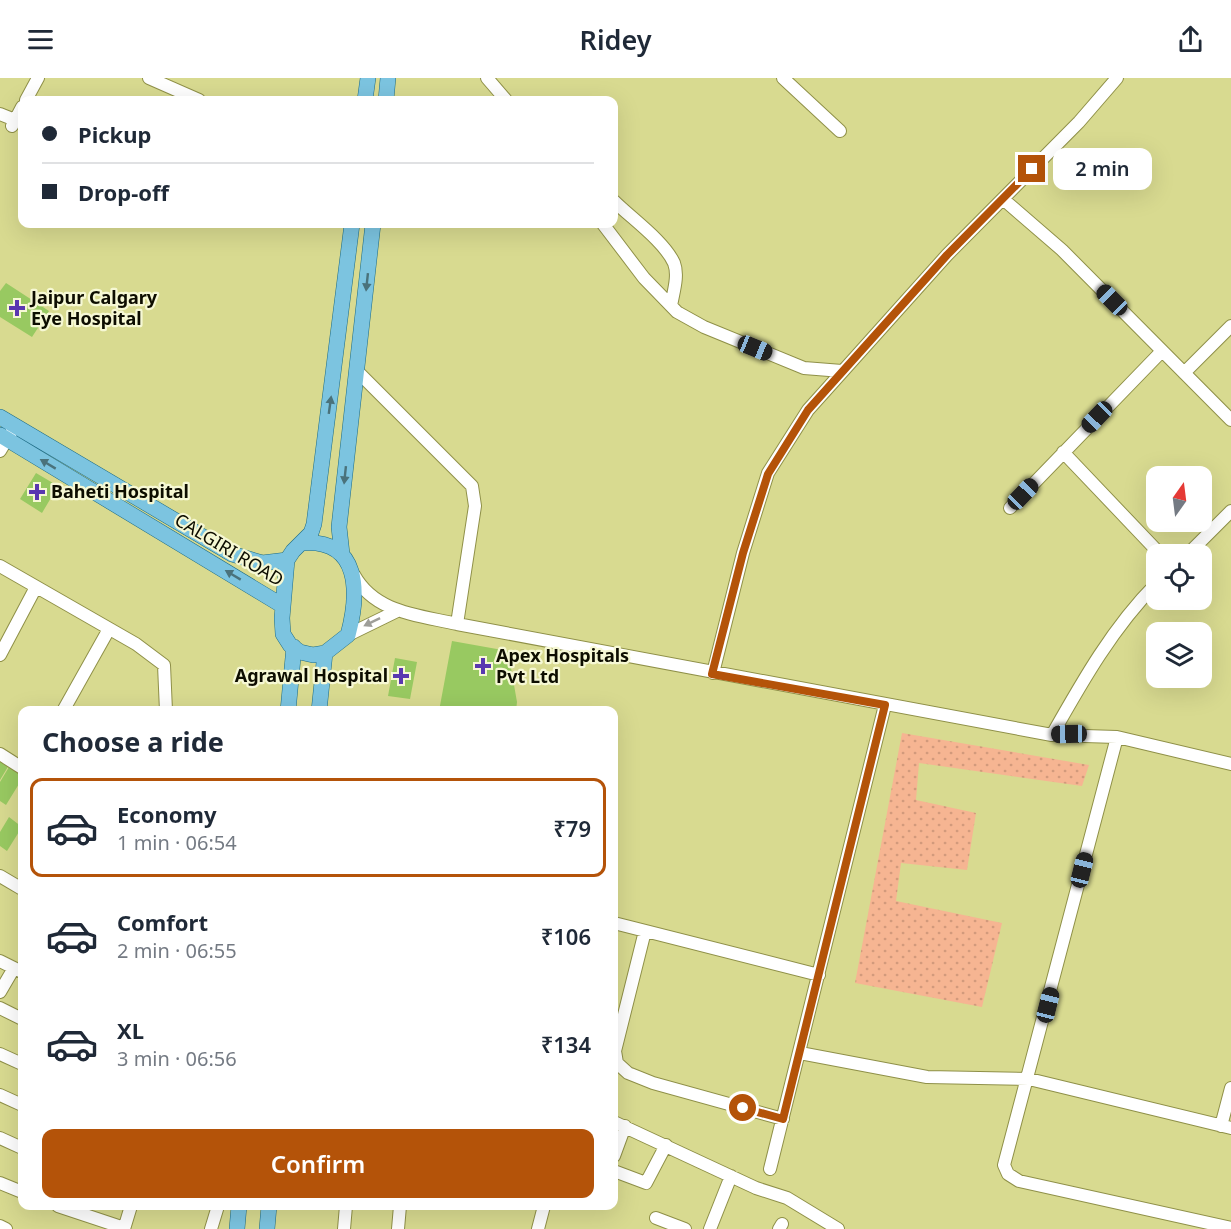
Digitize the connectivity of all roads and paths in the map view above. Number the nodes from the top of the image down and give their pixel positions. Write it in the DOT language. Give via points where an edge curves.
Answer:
graph roads {
  1 [pos="38,78"];
  2 [pos="149,78"];
  3 [pos="366,78"];
  4 [pos="388,78"];
  5 [pos="487,78"];
  6 [pos="783,78"];
  7 [pos="1117,78"];
  8 [pos="28,96"];
  9 [pos="192,96"];
  10 [pos="365,96"];
  11 [pos="386,96"];
  12 [pos="503,96"];
  13 [pos="0,114"];
  14 [pos="18,114"];
  15 [pos="840,131"];
  16 [pos="1002,199"];
  17 [pos="618,205"];
  18 [pos="351,228"];
  19 [pos="373,228"];
  20 [pos="606,228"];
  21 [pos="671,306"];
  22 [pos="1231,326"];
  23 [pos="1162,351"];
  24 [pos="357,371"];
  25 [pos="842,371"];
  26 [pos="1184,373"];
  27 [pos="0,417"];
  28 [pos="1231,420"];
  29 [pos="6,438"];
  30 [pos="1063,452"];
  31 [pos="1010,508"];
  32 [pos="1231,512"];
  33 [pos="302,543"];
  34 [pos="1151,544"];
  35 [pos="1198,544"];
  36 [pos="342,554"];
  37 [pos="287,560"];
  38 [pos="0,567"];
  39 [pos="353,574"];
  40 [pos="36,587"];
  41 [pos="1146,596"];
  42 [pos="283,606"];
  43 [pos="398,611"];
  44 [pos="457,624"];
  45 [pos="109,628"];
  46 [pos="348,635"];
  47 [pos="294,647"];
  48 [pos="325,653"];
  49 [pos="0,655"];
  50 [pos="712,674"];
  51 [pos="885,705"];
  52 [pos="66,706"];
  53 [pos="166,706"];
  54 [pos="288,706"];
  55 [pos="320,706"];
  56 [pos="1052,735"];
  57 [pos="1117,736"];
  58 [pos="0,754"];
  59 [pos="1231,764"];
  60 [pos="18,765"];
  61 [pos="0,876"];
  62 [pos="18,887"];
  63 [pos="618,924"];
  64 [pos="645,931"];
  65 [pos="0,961"];
  66 [pos="18,970"];
  67 [pos="819,975"];
  68 [pos="0,992"];
  69 [pos="0,1008"];
  70 [pos="18,1017"];
  71 [pos="618,1036"];
  72 [pos="800,1053"];
  73 [pos="0,1054"];
  74 [pos="18,1062"];
  75 [pos="618,1064"];
  76 [pos="1029,1079"];
  77 [pos="1231,1088"];
  78 [pos="0,1095"];
  79 [pos="18,1103"];
  80 [pos="783,1119"];
  81 [pos="619,1124"];
  82 [pos="1226,1127"];
  83 [pos="0,1138"];
  84 [pos="666,1145"];
  85 [pos="18,1146"];
  86 [pos="770,1169"];
  87 [pos="618,1172"];
  88 [pos="731,1176"];
  89 [pos="0,1183"];
  90 [pos="18,1190"];
  91 [pos="70,1210"];
  92 [pos="130,1210"];
  93 [pos="217,1210"];
  94 [pos="239,1210"];
  95 [pos="269,1210"];
  96 [pos="346,1210"];
  97 [pos="400,1210"];
  98 [pos="543,1210"];
  99 [pos="656,1218"];
  100 [pos="0,1227"];
  101 [pos="124,1228"];
  102 [pos="1231,1228"];
  103 [pos="6,1229"];
  104 [pos="211,1229"];
  105 [pos="237,1229"];
  106 [pos="267,1229"];
  107 [pos="344,1229"];
  108 [pos="398,1229"];
  109 [pos="538,1229"];
  110 [pos="685,1229"];
  111 [pos="710,1229"];
  112 [pos="838,1229"];
  1 -- 8 [label="street"];
  2 -- 9 [label="street"];
  3 -- 10 [label="main road"];
  4 -- 11 [label="main road"];
  5 -- 12 [label="street"];
  6 -- 15 [label="street"];
  7 -- 16 [label="street"];
  13 -- 14 [label="street" via="13,123"];
  16 -- 23 [label="street" via="1062,250"];
  16 -- 25 [label="street"];
  17 -- 21 [label="street" via="674,263 676,279"];
  33 -- 18 [label="main road, one-way" via="314,524"];
  19 -- 24 [label="main road, one-way"];
  20 -- 21 [label="street"];
  21 -- 25 [label="street" via="705,327 804,368"];
  22 -- 26 [label="street"];
  23 -- 26 [label="street"];
  23 -- 30 [label="street"];
  24 -- 36 [label="main road, one-way" via="339,527"];
  24 -- 44 [label="street" via="472,486 475,506"];
  25 -- 50 [label="street" via="808,410 768,474"];
  26 -- 28 [label="street"];
  27 -- 29 [label="main road, CALGIRI ROAD"];
  29 -- 37 [label="main road, CALGIRI ROAD" via="232,554 262,563"];
  42 -- 29 [label="main road, CALGIRI ROAD, one-way"];
  30 -- 31 [label="street"];
  30 -- 34 [label="street"];
  32 -- 35 [label="street"];
  33 -- 36 [label="main road" via="328,544"];
  33 -- 37 [label="main road"];
  36 -- 39 [label="main road"];
  37 -- 42 [label="main road"];
  38 -- 40 [label="street"];
  39 -- 43 [label="street" via="370,597"];
  39 -- 46 [label="main road"];
  40 -- 45 [label="street"];
  40 -- 49 [label="street"];
  41 -- 56 [label="street" via="1118,628"];
  42 -- 47 [label="main road" via="283,634"];
  43 -- 44 [label="street"];
  43 -- 46 [label="street, one-way"];
  44 -- 50 [label="street"];
  45 -- 52 [label="street"];
  45 -- 53 [label="street" via="164,665"];
  46 -- 48 [label="main road"];
  47 -- 48 [label="main road" via="313,655"];
  47 -- 54 [label="main road"];
  48 -- 55 [label="main road"];
  50 -- 51 [label="street"];
  51 -- 56 [label="street"];
  51 -- 67 [label="street"];
  56 -- 57 [label="street"];
  57 -- 59 [label="street"];
  57 -- 76 [label="street"];
  58 -- 60 [label="street"];
  61 -- 62 [label="street"];
  63 -- 64 [label="street"];
  64 -- 67 [label="street"];
  64 -- 71 [label="street"];
  65 -- 66 [label="street"];
  66 -- 68 [label="street"];
  67 -- 72 [label="street"];
  69 -- 70 [label="street"];
  72 -- 76 [label="street" via="927,1077"];
  72 -- 80 [label="street"];
  73 -- 74 [label="street"];
  75 -- 80 [label="street" via="628,1073 653,1083"];
  76 -- 82 [label="street"];
  76 -- 102 [label="street" via="1005,1156 1008,1174 1019,1181"];
  77 -- 82 [label="street"];
  78 -- 79 [label="street"];
  80 -- 86 [label="street"];
  81 -- 84 [label="street"];
  83 -- 85 [label="street"];
  84 -- 87 [label="street" via="646,1183"];
  84 -- 88 [label="street"];
  88 -- 111 [label="street"];
  88 -- 112 [label="street" via="787,1198"];
  89 -- 90 [label="street"];
  91 -- 101 [label="street"];
  92 -- 101 [label="street"];
  93 -- 104 [label="street"];
  94 -- 105 [label="main road"];
  95 -- 106 [label="main road"];
  96 -- 107 [label="street"];
  97 -- 108 [label="street"];
  98 -- 109 [label="street"];
  99 -- 110 [label="street"];
  100 -- 103 [label="street"];
}
